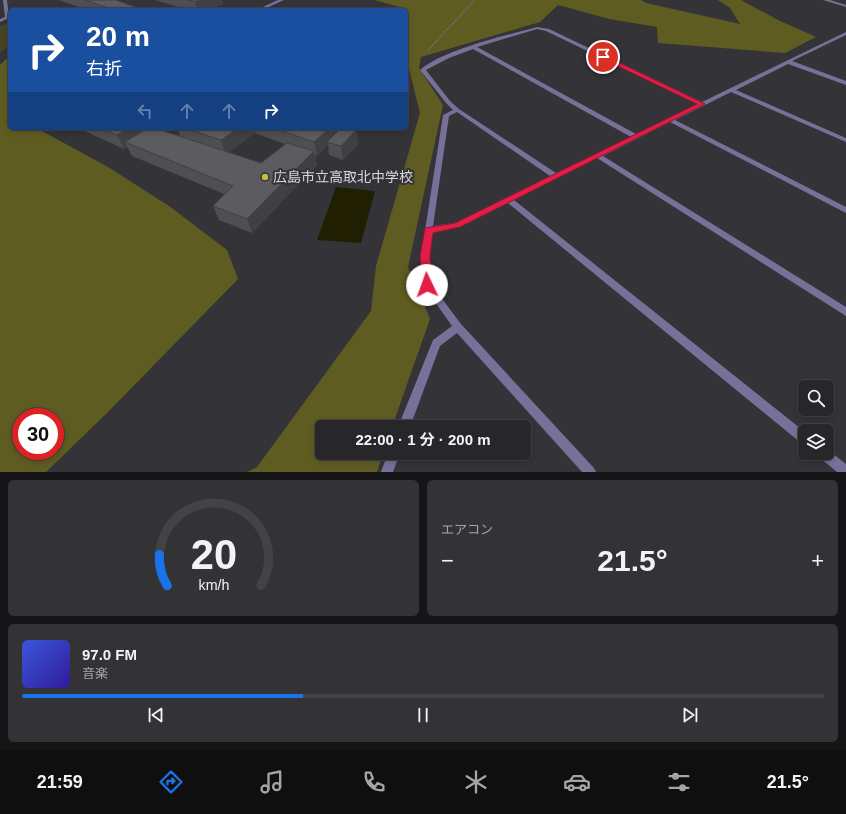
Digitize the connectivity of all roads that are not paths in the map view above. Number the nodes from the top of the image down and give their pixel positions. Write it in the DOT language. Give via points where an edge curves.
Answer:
graph roads {
  1 [pos="5,0"];
  2 [pos="282,0"];
  3 [pos="825,0"];
  4 [pos="846,6"];
  5 [pos="263,8"];
  6 [pos="0,21"];
  7 [pos="846,33"];
  8 [pos="837,38"];
  9 [pos="846,41"];
  10 [pos="475,48"];
  11 [pos="788,62"];
  12 [pos="846,83"];
  13 [pos="732,90"];
  14 [pos="702,104"];
  15 [pos="457,110"];
  16 [pos="671,120"];
  17 [pos="636,137"];
  18 [pos="846,140"];
  19 [pos="598,156"];
  20 [pos="556,176"];
  21 [pos="509,200"];
  22 [pos="846,210"];
  23 [pos="429,230"];
  24 [pos="846,312"];
  25 [pos="458,327"];
  26 [pos="407,420"];
  27 [pos="798,433"];
  28 [pos="391,460"];
  29 [pos="831,460"];
  30 [pos="387,472"];
  31 [pos="590,472"];
  32 [pos="846,472"];
  1 -- 6 [label="street" via="7,18"];
  2 -- 5 [label="street"];
  3 -- 4 [label="street"];
  7 -- 8 [label="street"];
  8 -- 9 [label="street"];
  8 -- 11 [label="street"];
  10 -- 14 [label="street" via="537,28 547,30"];
  10 -- 15 [label="street" via="432,63 423,70"];
  10 -- 17 [label="street"];
  11 -- 12 [label="street"];
  11 -- 13 [label="street"];
  13 -- 14 [label="street"];
  13 -- 18 [label="street"];
  14 -- 16 [label="street"];
  15 -- 20 [label="street"];
  15 -- 23 [label="street" via="446,115"];
  16 -- 17 [label="street"];
  16 -- 22 [label="street"];
  17 -- 19 [label="street"];
  19 -- 20 [label="street"];
  19 -- 24 [label="street"];
  20 -- 21 [label="street"];
  21 -- 23 [label="street" via="457,225"];
  21 -- 27 [label="street"];
  23 -- 25 [label="street" via="425,256 427,285"];
  25 -- 26 [label="street" via="436,343"];
  25 -- 31 [label="street"];
  28 -- 30 [label="street"];
  29 -- 32 [label="street"];
}
